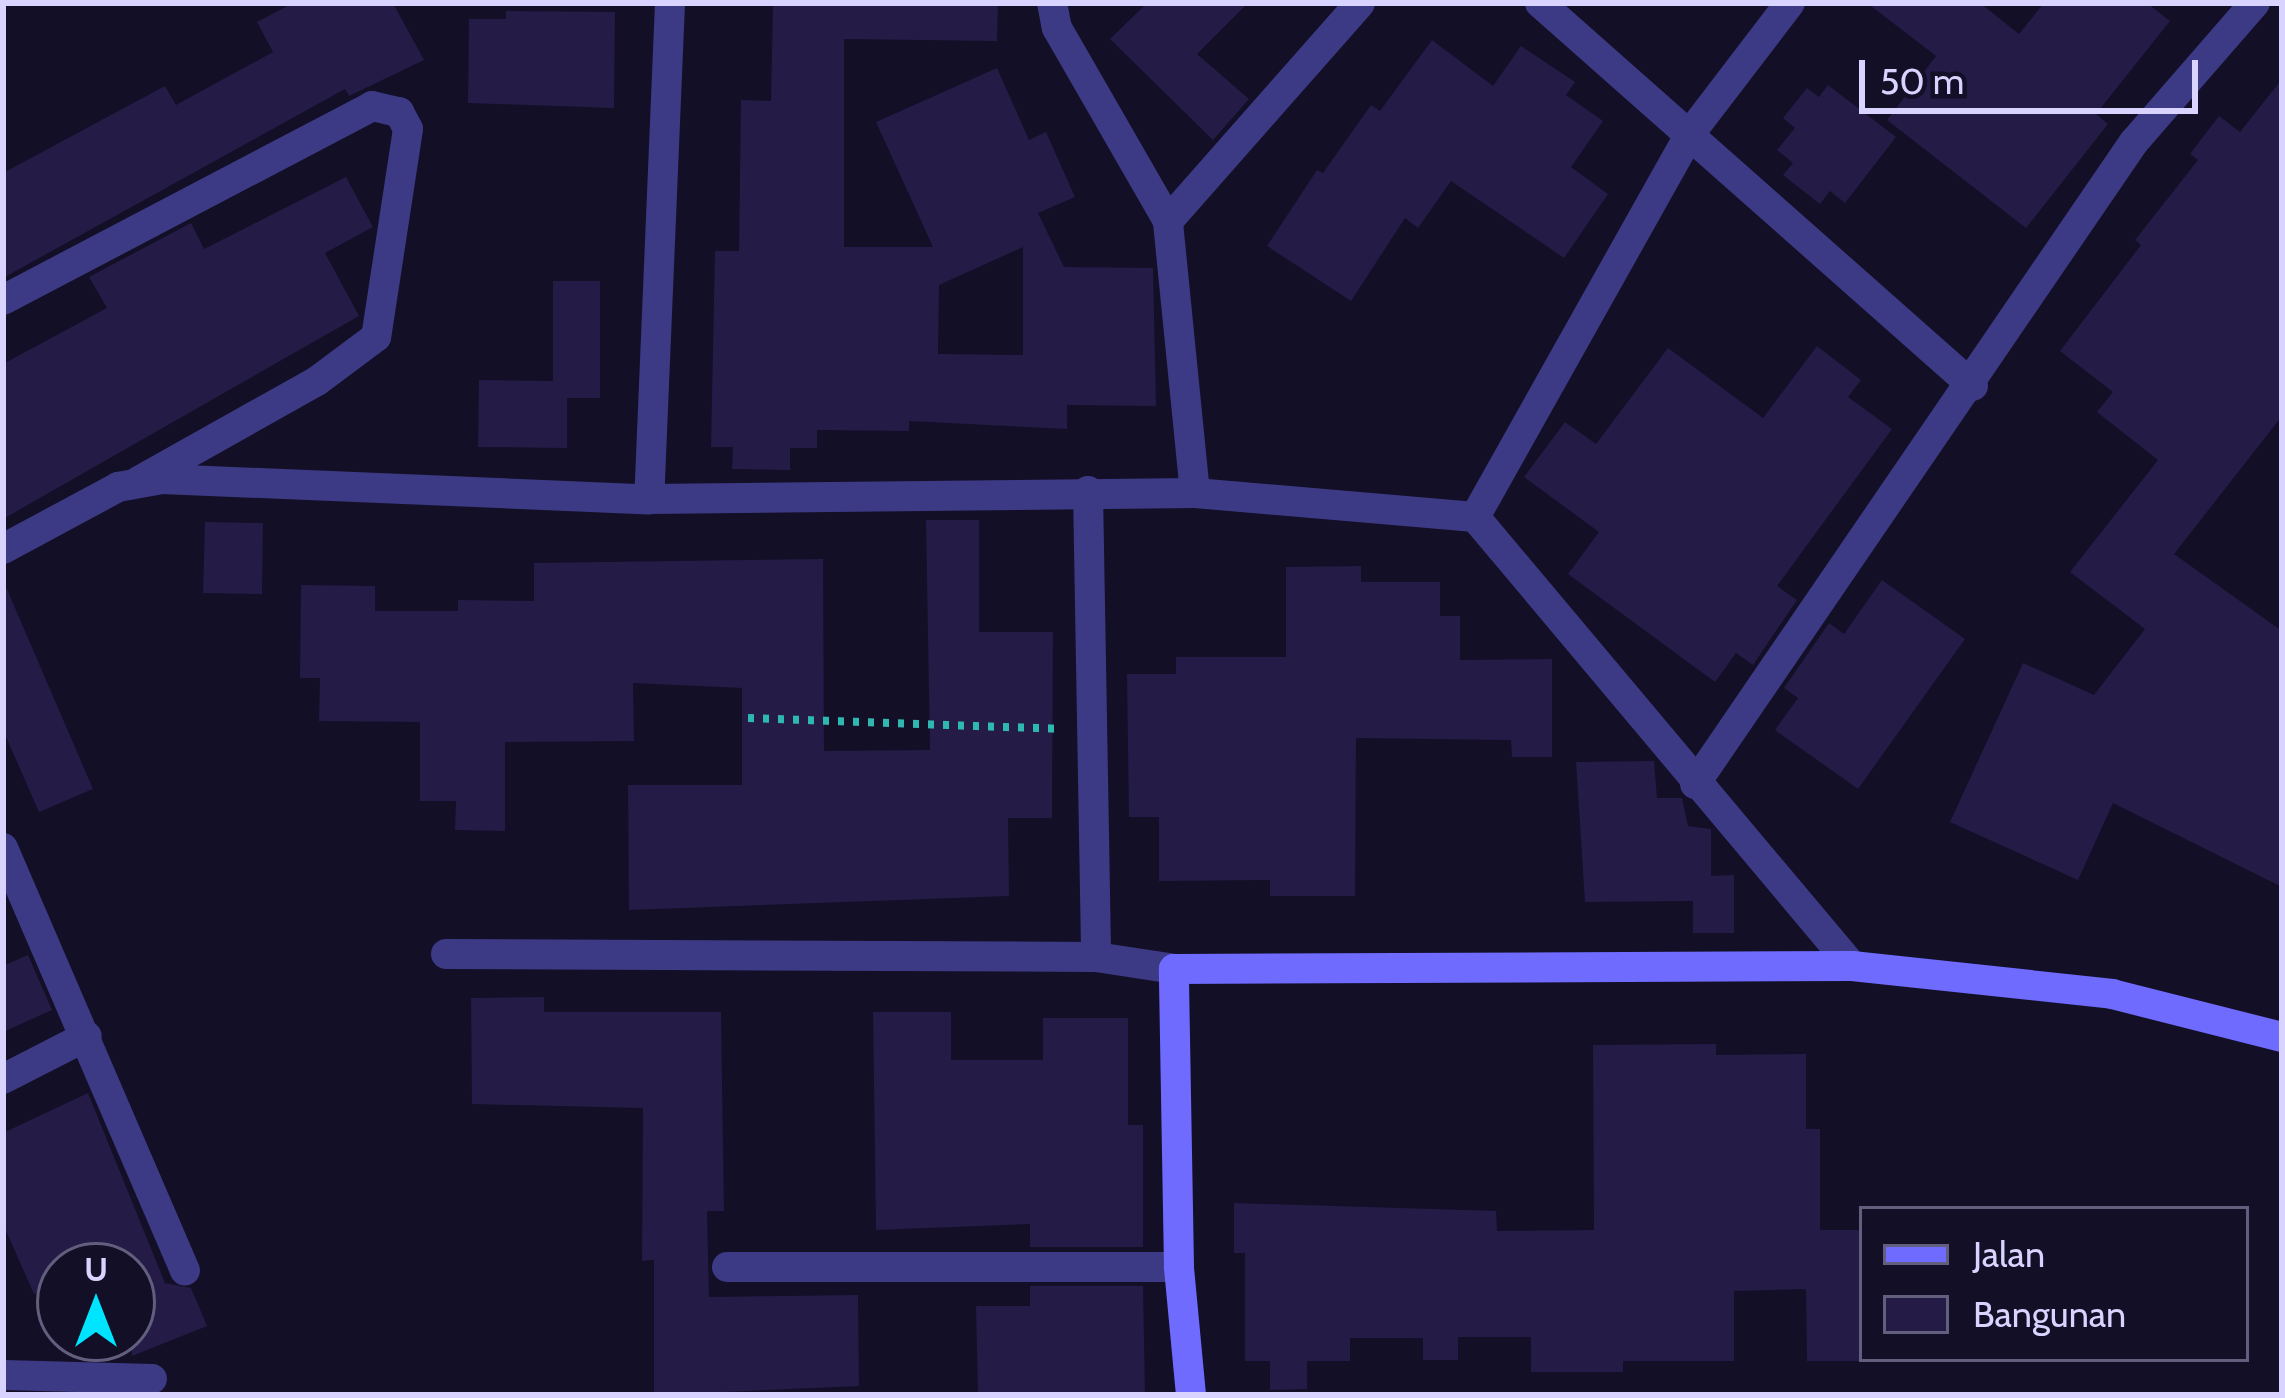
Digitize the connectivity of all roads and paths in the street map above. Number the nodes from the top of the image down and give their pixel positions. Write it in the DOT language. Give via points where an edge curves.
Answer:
graph roads {
  1 [pos="670,3"];
  2 [pos="1052,3"];
  3 [pos="1360,3"];
  4 [pos="1540,3"];
  5 [pos="1790,3"];
  6 [pos="2254,3"];
  7 [pos="1690,135"];
  8 [pos="1168,221"];
  9 [pos="3,300"];
  10 [pos="1972,386"];
  11 [pos="139,481"];
  12 [pos="1088,491"];
  13 [pos="1195,493"];
  14 [pos="649,499"];
  15 [pos="1475,517"];
  16 [pos="3,549"];
  17 [pos="748,718"];
  18 [pos="1090,730"];
  19 [pos="1695,784"];
  20 [pos="3,848"];
  21 [pos="446,954"];
  22 [pos="1096,957"];
  23 [pos="1852,966"];
  24 [pos="1174,969"];
  25 [pos="87,1036"];
  26 [pos="2282,1037"];
  27 [pos="3,1078"];
  28 [pos="727,1267"];
  29 [pos="1179,1268"];
  30 [pos="185,1270"];
  31 [pos="4,1372"];
  32 [pos="152,1379"];
  33 [pos="1191,1395"];
  1 -- 14 [label="street"];
  2 -- 8 [label="street" via="1057,28"];
  3 -- 8 [label="street"];
  4 -- 7 [label="street"];
  5 -- 7 [label="street"];
  6 -- 10 [label="street" via="2134,142"];
  7 -- 10 [label="street"];
  7 -- 15 [label="street"];
  8 -- 13 [label="street"];
  9 -- 11 [label="street" via="372,106 399,112 408,129 376,337 317,381"];
  10 -- 19 [label="street"];
  11 -- 14 [label="street"];
  11 -- 16 [label="street"];
  12 -- 13 [label="street"];
  12 -- 14 [label="street"];
  12 -- 18 [label="street"];
  13 -- 15 [label="street"];
  15 -- 19 [label="street"];
  17 -- 18 [label="path"];
  18 -- 22 [label="street"];
  19 -- 23 [label="street"];
  20 -- 25 [label="street"];
  21 -- 22 [label="street"];
  22 -- 24 [label="street"];
  23 -- 24 [label="street"];
  23 -- 26 [label="street" via="2112,994"];
  24 -- 29 [label="street"];
  25 -- 27 [label="street"];
  25 -- 30 [label="street"];
  28 -- 29 [label="street"];
  29 -- 33 [label="street"];
  31 -- 32 [label="street"];
}
